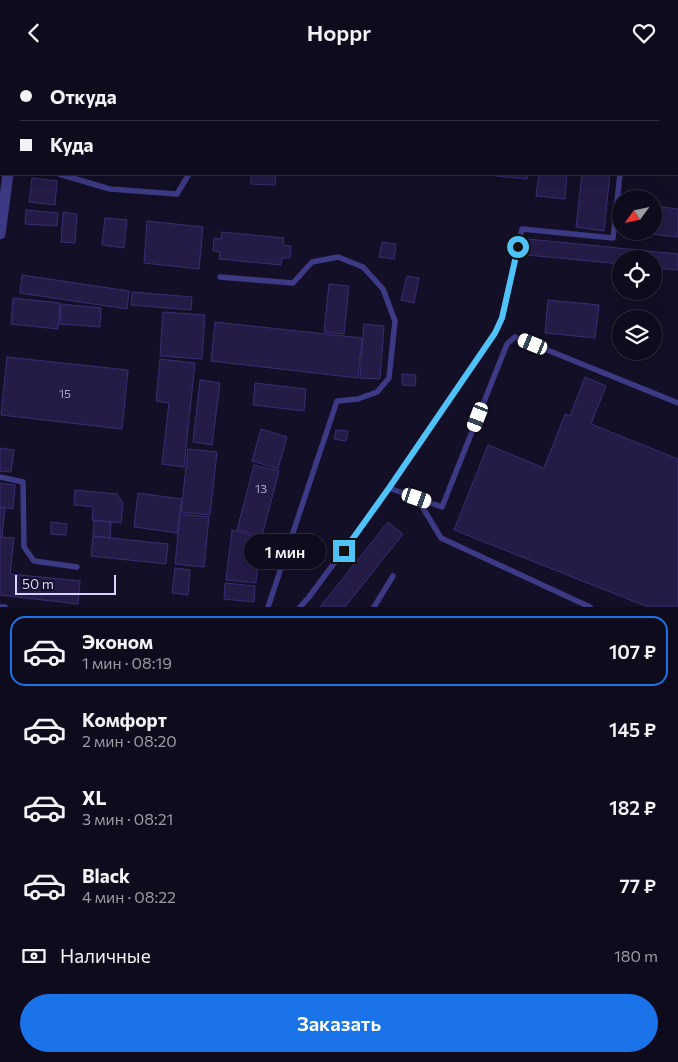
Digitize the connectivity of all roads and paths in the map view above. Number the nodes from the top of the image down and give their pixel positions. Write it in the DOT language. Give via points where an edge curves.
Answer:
graph roads {
  1 [pos="8,175"];
  2 [pos="62,175"];
  3 [pos="188,175"];
  4 [pos="620,175"];
  5 [pos="0,234"];
  6 [pos="220,277"];
  7 [pos="678,403"];
  8 [pos="0,477"];
  9 [pos="389,488"];
  10 [pos="417,498"];
  11 [pos="77,567"];
  12 [pos="393,576"];
  13 [pos="0,607"];
  14 [pos="5,607"];
  15 [pos="268,607"];
  16 [pos="300,607"];
  17 [pos="374,607"];
  18 [pos="590,607"];
  1 -- 5 [label="street"];
  2 -- 3 [label="lane" via="110,189 177,194"];
  4 -- 9 [label="lane" via="613,238 522,229 502,318 495,333"];
  6 -- 15 [label="lane" via="292,283 312,262 338,257 363,267 383,289 395,321 388,378 376,391 358,399 337,401"];
  7 -- 10 [label="lane" via="514,337 507,344 442,507"];
  8 -- 11 [label="lane" via="23,482 24,547 34,561"];
  9 -- 10 [label="lane"];
  9 -- 16 [label="lane"];
  10 -- 18 [label="lane" via="441,538"];
  12 -- 17 [label="lane"];
  13 -- 14 [label="lane"];
}
